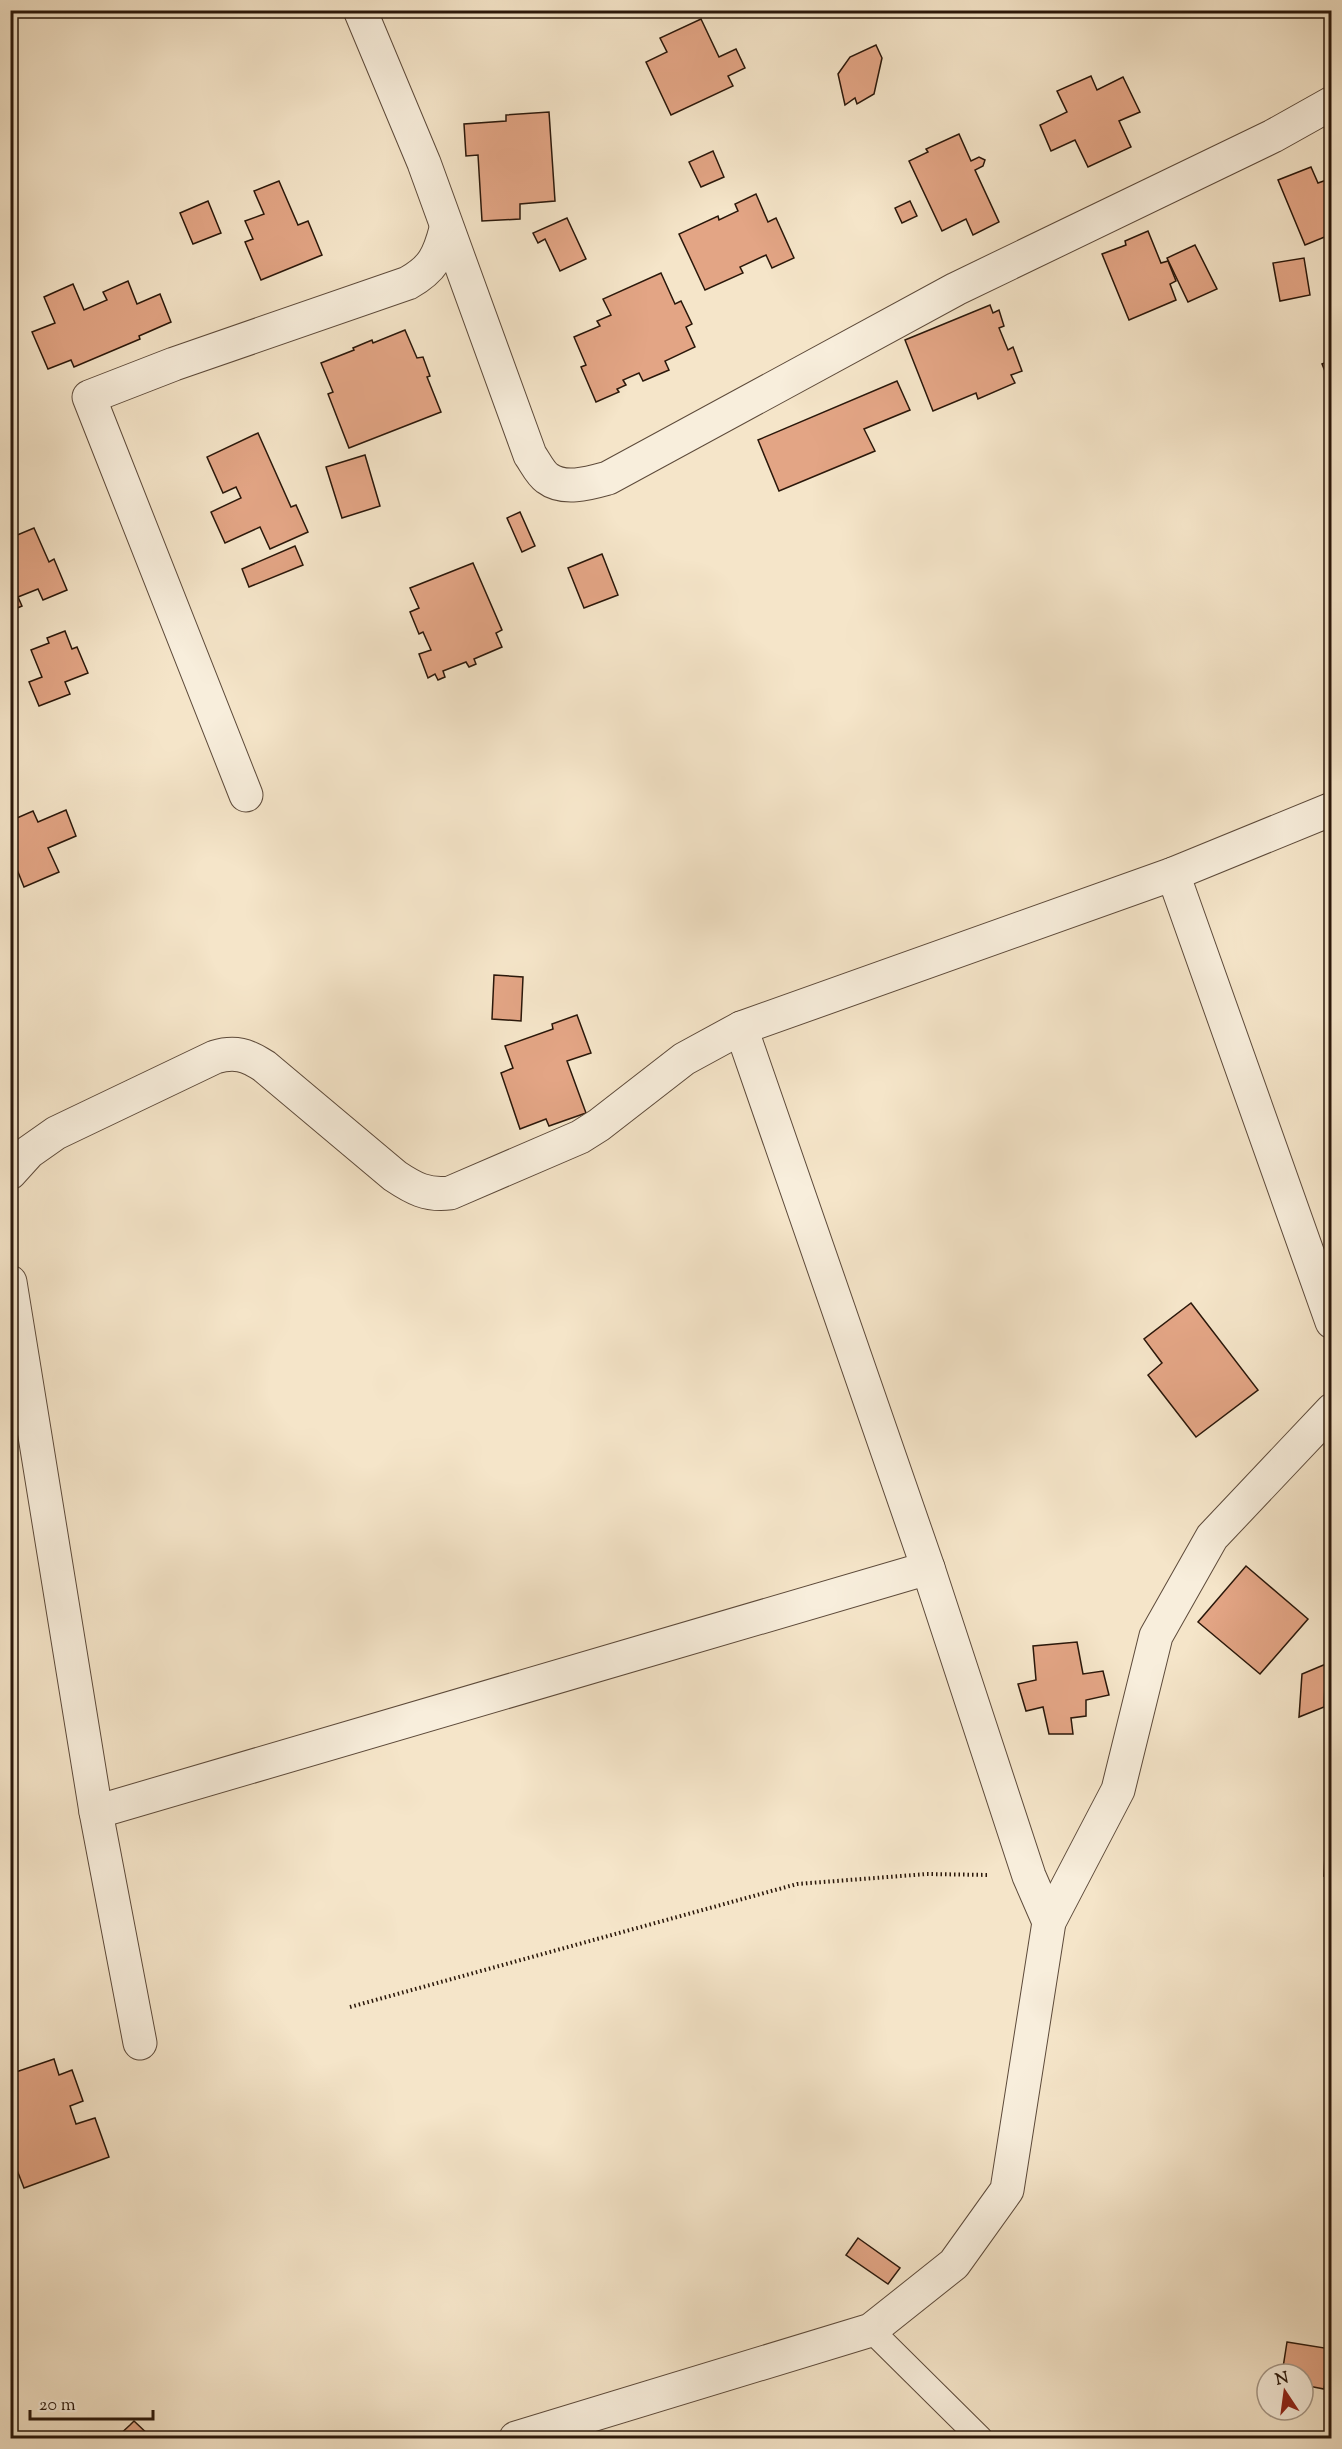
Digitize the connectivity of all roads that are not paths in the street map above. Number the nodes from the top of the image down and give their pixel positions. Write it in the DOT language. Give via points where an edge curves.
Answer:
graph roads {
  1 [pos="360,10"];
  2 [pos="1332,103"];
  3 [pos="446,229"];
  4 [pos="246,795"];
  5 [pos="1332,809"];
  6 [pos="1173,874"];
  7 [pos="741,1028"];
  8 [pos="10,1173"];
  9 [pos="10,1282"];
  10 [pos="1332,1322"];
  11 [pos="1332,1410"];
  12 [pos="928,1568"];
  13 [pos="96,1812"];
  14 [pos="1049,1922"];
  15 [pos="140,2043"];
  16 [pos="871,2330"];
  17 [pos="516,2439"];
  18 [pos="980,2439"];
  1 -- 3 [label="street" via="424,164"];
  2 -- 3 [label="street" via="956,289 608,478 586,484 562,484 547,478 530,455"];
  3 -- 4 [label="street" via="434,262 424,274 408,283 88,397"];
  5 -- 6 [label="street"];
  6 -- 7 [label="street"];
  6 -- 10 [label="street"];
  7 -- 8 [label="street" via="684,1059 580,1137 450,1192 433,1194 415,1189 264,1066 242,1054 229,1053 56,1133 29,1152"];
  7 -- 12 [label="street"];
  9 -- 13 [label="street"];
  11 -- 14 [label="street" via="1212,1537 1156,1636 1118,1790"];
  12 -- 13 [label="street"];
  12 -- 14 [label="street" via="1029,1876"];
  13 -- 15 [label="street"];
  14 -- 16 [label="street" via="1007,2190 954,2264"];
  16 -- 17 [label="street"];
  16 -- 18 [label="lane"];
}
